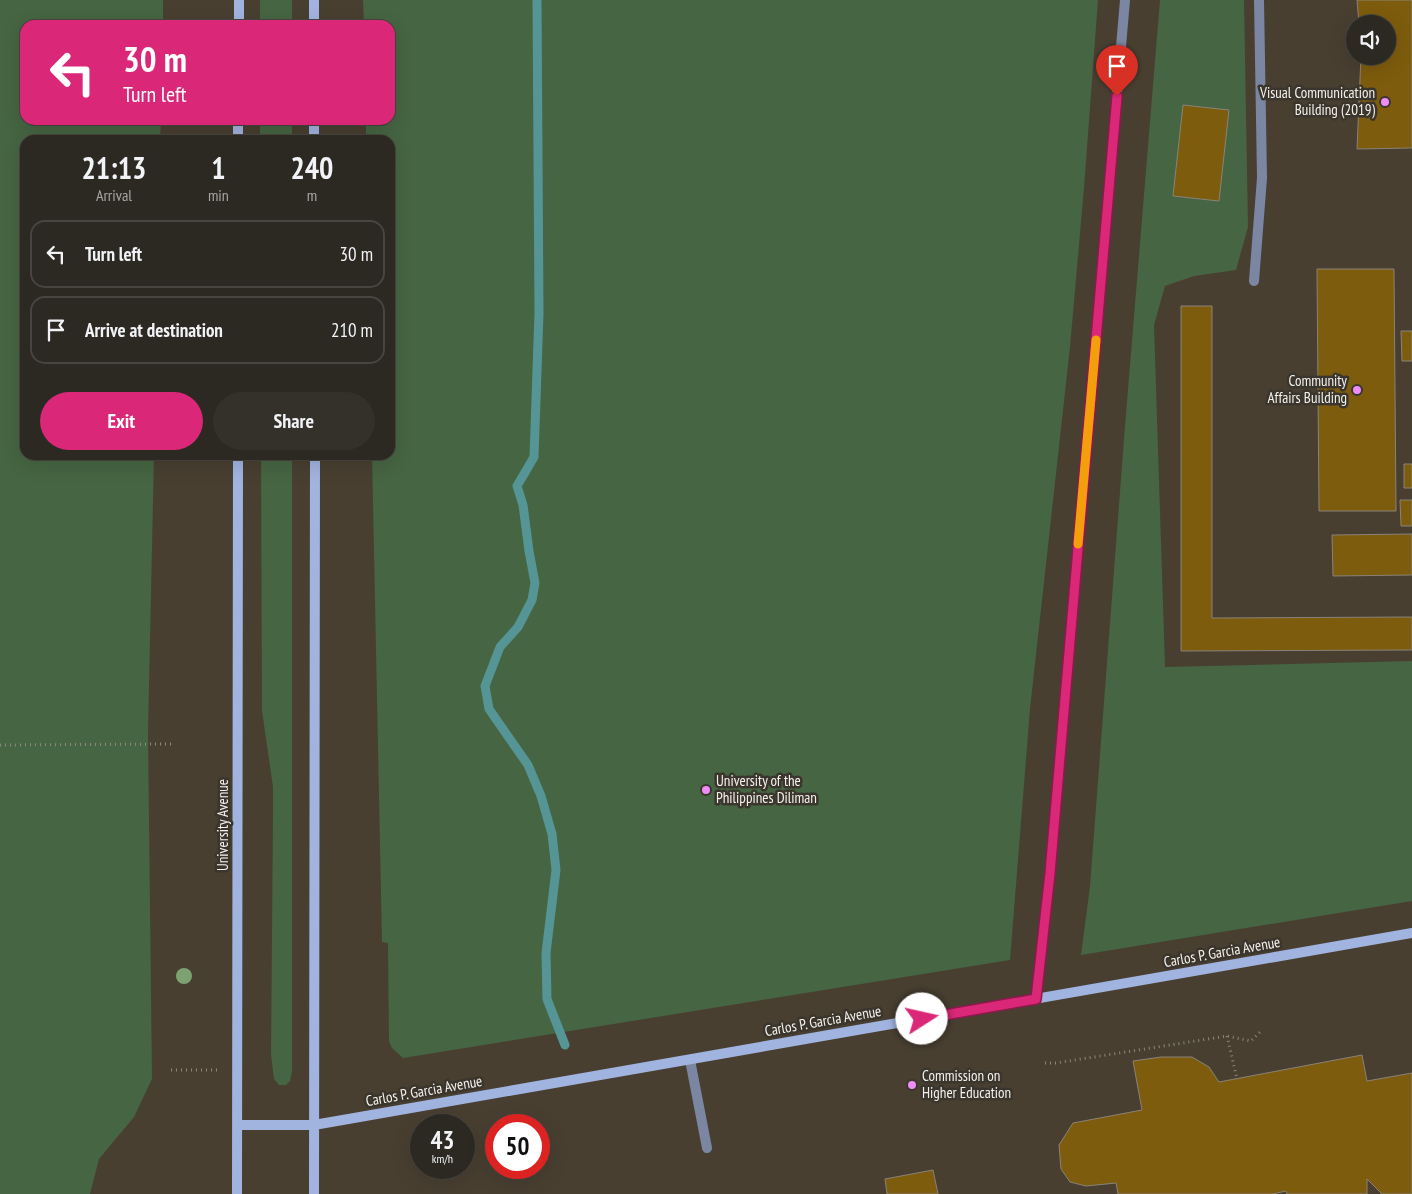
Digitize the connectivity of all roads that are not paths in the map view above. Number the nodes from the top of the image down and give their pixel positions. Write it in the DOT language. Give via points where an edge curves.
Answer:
graph roads {
  1 [pos="239,0"];
  2 [pos="314,0"];
  3 [pos="1125,0"];
  4 [pos="1259,0"];
  5 [pos="239,20"];
  6 [pos="314,20"];
  7 [pos="1254,281"];
  8 [pos="238,460"];
  9 [pos="314,460"];
  10 [pos="1412,934"];
  11 [pos="1036,999"];
  12 [pos="690,1060"];
  13 [pos="239,1125"];
  14 [pos="314,1125"];
  15 [pos="707,1148"];
  16 [pos="237,1194"];
  17 [pos="314,1194"];
  1 -- 5 [label="street"];
  2 -- 6 [label="street"];
  3 -- 11 [label="lane" via="1050,873"];
  4 -- 7 [label="lane" via="1262,178"];
  8 -- 13 [label="street, University Avenue"];
  9 -- 14 [label="street"];
  10 -- 11 [label="street, Carlos P. Garcia Avenue"];
  11 -- 12 [label="street, Carlos P. Garcia Avenue"];
  12 -- 14 [label="street, Carlos P. Garcia Avenue"];
  12 -- 15 [label="lane"];
  13 -- 14 [label="street, Carlos P. Garcia Avenue"];
  13 -- 16 [label="street, University Avenue"];
  14 -- 17 [label="street"];
}
